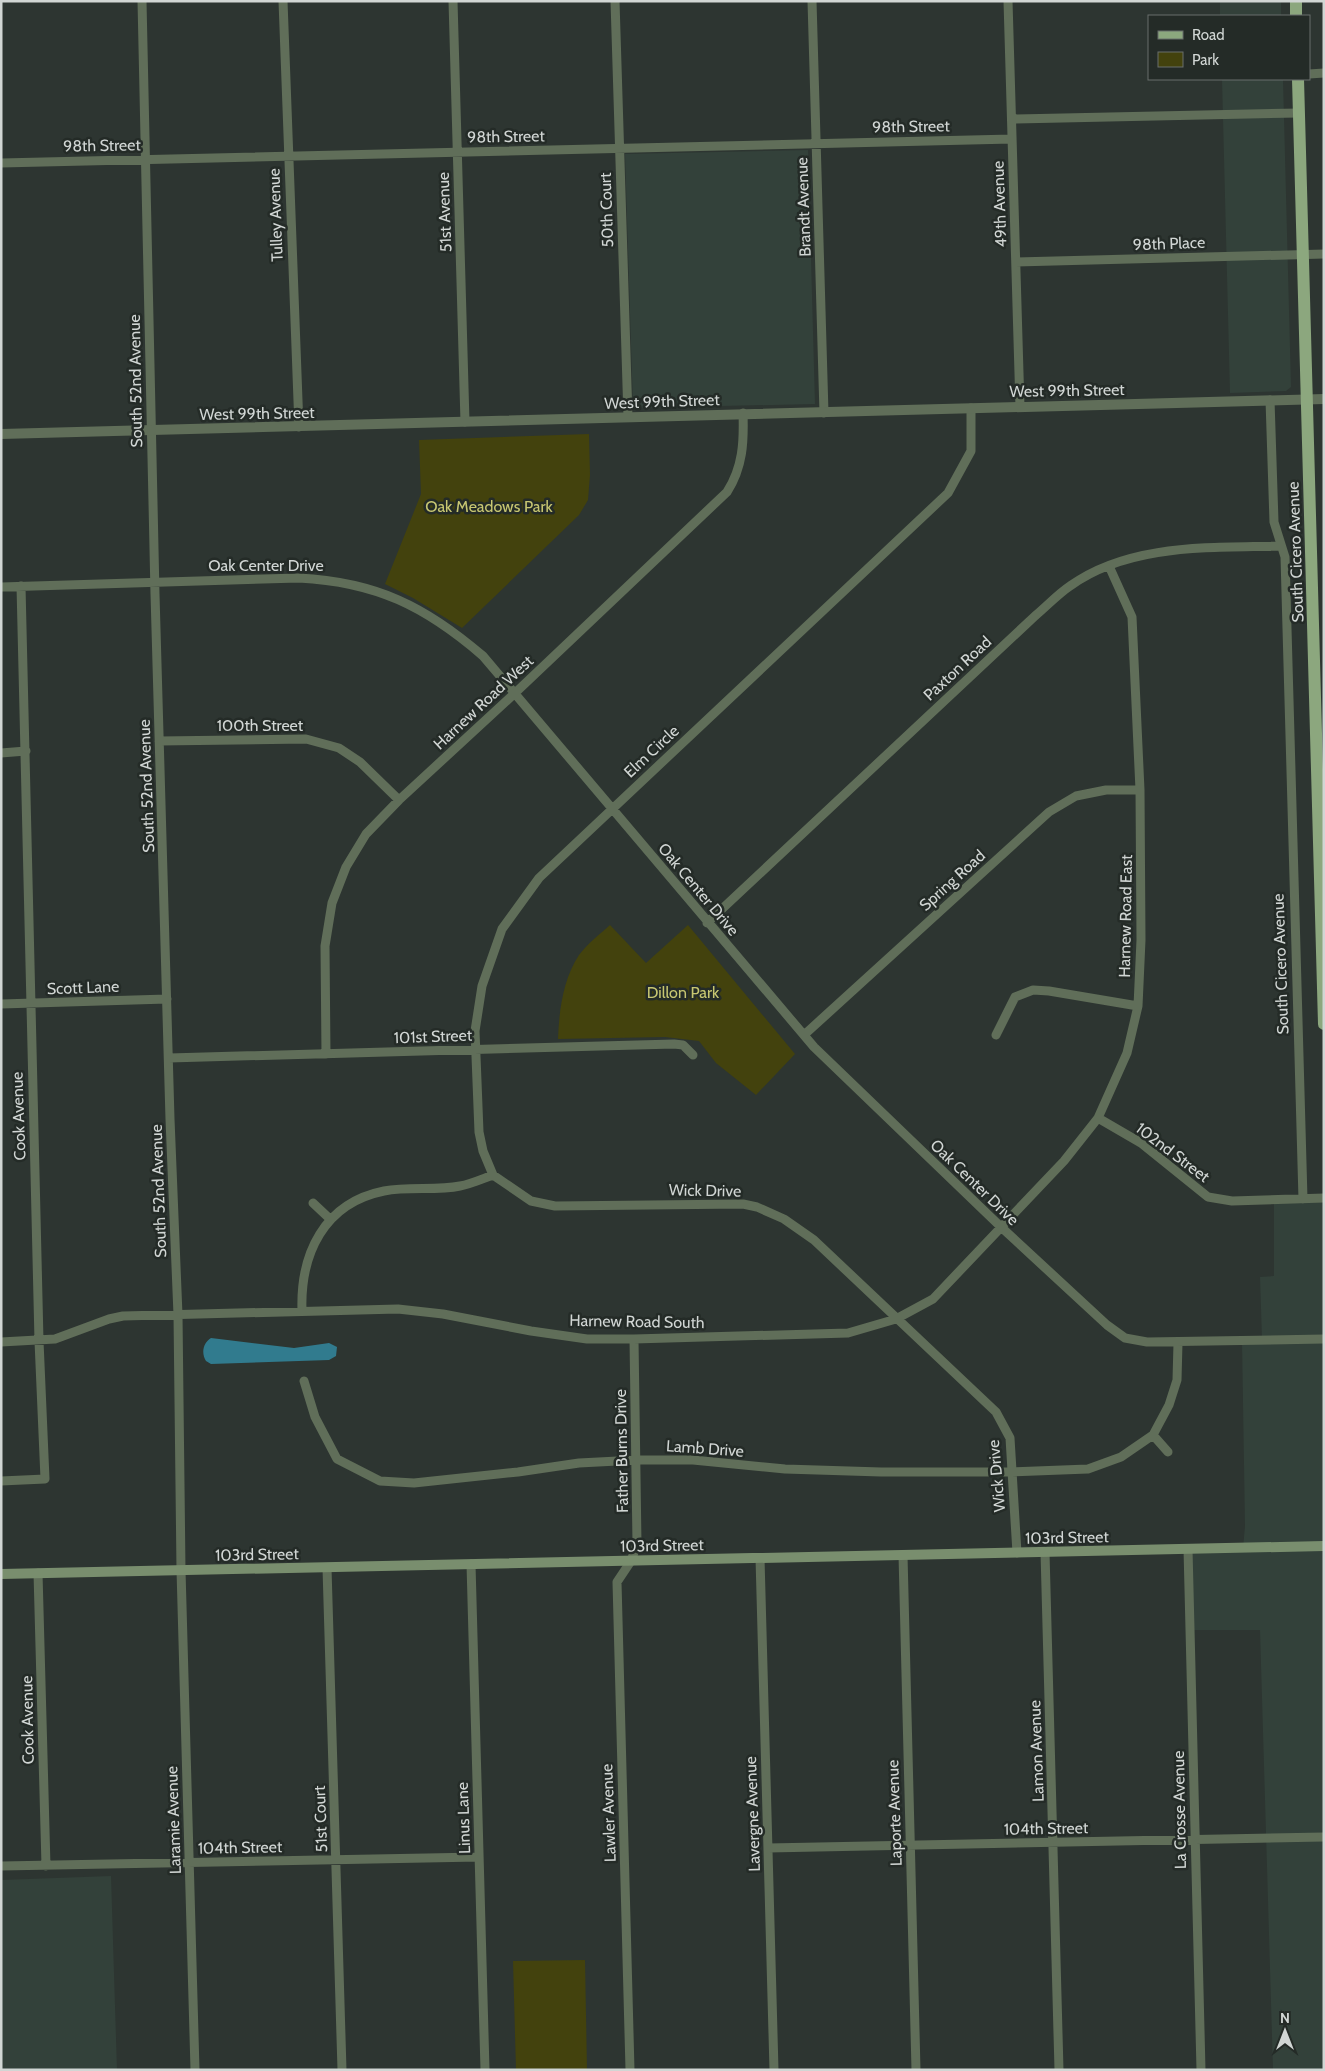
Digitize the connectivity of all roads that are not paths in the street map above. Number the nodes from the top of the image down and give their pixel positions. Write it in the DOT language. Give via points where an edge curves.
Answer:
graph roads {
  1 [pos="142,1"];
  2 [pos="283,1"];
  3 [pos="453,1"];
  4 [pos="615,1"];
  5 [pos="812,1"];
  6 [pos="1008,1"];
  7 [pos="1296,1"];
  8 [pos="1296,15"];
  9 [pos="1310,74"];
  10 [pos="1324,74"];
  11 [pos="1298,80"];
  12 [pos="1299,112"];
  13 [pos="1012,119"];
  14 [pos="1012,139"];
  15 [pos="816,144"];
  16 [pos="619,148"];
  17 [pos="457,152"];
  18 [pos="287,156"];
  19 [pos="146,159"];
  20 [pos="1,162"];
  21 [pos="1303,254"];
  22 [pos="1324,254"];
  23 [pos="1016,262"];
  24 [pos="1307,399"];
  25 [pos="1324,399"];
  26 [pos="1270,400"];
  27 [pos="1020,407"];
  28 [pos="971,408"];
  29 [pos="824,412"];
  30 [pos="744,413"];
  31 [pos="628,417"];
  32 [pos="465,422"];
  33 [pos="299,427"];
  34 [pos="151,430"];
  35 [pos="1,434"];
  36 [pos="1281,546"];
  37 [pos="1109,566"];
  38 [pos="155,581"];
  39 [pos="1,586"];
  40 [pos="21,586"];
  41 [pos="514,694"];
  42 [pos="159,741"];
  43 [pos="26,751"];
  44 [pos="1,753"];
  45 [pos="1140,790"];
  46 [pos="399,800"];
  47 [pos="611,808"];
  48 [pos="707,923"];
  49 [pos="1323,942"];
  50 [pos="167,999"];
  51 [pos="1,1004"];
  52 [pos="30,1004"];
  53 [pos="1138,1006"];
  54 [pos="1324,1024"];
  55 [pos="804,1035"];
  56 [pos="996,1035"];
  57 [pos="476,1050"];
  58 [pos="326,1054"];
  59 [pos="693,1055"];
  60 [pos="169,1058"];
  61 [pos="1098,1118"];
  62 [pos="493,1175"];
  63 [pos="1324,1198"];
  64 [pos="1303,1199"];
  65 [pos="313,1203"];
  66 [pos="330,1219"];
  67 [pos="1001,1228"];
  68 [pos="302,1310"];
  69 [pos="178,1314"];
  70 [pos="896,1319"];
  71 [pos="1324,1338"];
  72 [pos="634,1339"];
  73 [pos="39,1341"];
  74 [pos="1,1342"];
  75 [pos="1178,1342"];
  76 [pos="304,1381"];
  77 [pos="1153,1435"];
  78 [pos="1168,1452"];
  79 [pos="637,1460"];
  80 [pos="1012,1472"];
  81 [pos="1,1481"];
  82 [pos="1324,1546"];
  83 [pos="1188,1549"];
  84 [pos="1045,1552"];
  85 [pos="1017,1553"];
  86 [pos="903,1555"];
  87 [pos="760,1558"];
  88 [pos="631,1560"];
  89 [pos="471,1564"];
  90 [pos="327,1568"];
  91 [pos="181,1570"];
  92 [pos="38,1573"];
  93 [pos="1,1574"];
  94 [pos="1324,1838"];
  95 [pos="1195,1840"];
  96 [pos="1054,1843"];
  97 [pos="910,1845"];
  98 [pos="768,1848"];
  99 [pos="479,1857"];
  100 [pos="336,1860"];
  101 [pos="190,1863"];
  102 [pos="1,1866"];
  103 [pos="46,1866"];
  104 [pos="195,2070"];
  105 [pos="342,2070"];
  106 [pos="485,2070"];
  107 [pos="630,2070"];
  108 [pos="774,2070"];
  109 [pos="916,2070"];
  110 [pos="1059,2070"];
  111 [pos="1201,2070"];
  1 -- 19 [label="street, South 52nd Avenue"];
  2 -- 18 [label="street, Tulley Avenue"];
  3 -- 17 [label="street, 51st Avenue"];
  4 -- 16 [label="street, 50th Court"];
  5 -- 15 [label="street, Brandt Avenue"];
  6 -- 13 [label="street, 49th Avenue"];
  7 -- 8 [label="main road"];
  9 -- 10 [label="street"];
  11 -- 12 [label="main road, South Cicero Avenue"];
  12 -- 13 [label="street"];
  12 -- 21 [label="main road, South Cicero Avenue"];
  13 -- 14 [label="street, 49th Avenue"];
  14 -- 15 [label="street, 98th Street"];
  14 -- 23 [label="street, 49th Avenue"];
  15 -- 16 [label="street, 98th Street"];
  15 -- 29 [label="street, Brandt Avenue"];
  16 -- 17 [label="street, 98th Street"];
  16 -- 31 [label="street, 50th Court"];
  17 -- 18 [label="street, 98th Street"];
  17 -- 32 [label="street, 51st Avenue"];
  18 -- 19 [label="street, 98th Street"];
  18 -- 33 [label="street, Tulley Avenue"];
  19 -- 20 [label="street, 98th Street"];
  19 -- 34 [label="street, South 52nd Avenue"];
  21 -- 22 [label="street, 98th Place"];
  21 -- 23 [label="street, 98th Place"];
  21 -- 24 [label="main road, South Cicero Avenue"];
  23 -- 27 [label="street, 49th Avenue"];
  24 -- 25 [label="street, West 99th Street"];
  24 -- 26 [label="street, West 99th Street"];
  24 -- 49 [label="main road, South Cicero Avenue"];
  26 -- 27 [label="street, West 99th Street"];
  26 -- 36 [label="street, South Cicero Avenue" via="1274,522"];
  27 -- 28 [label="street, West 99th Street"];
  28 -- 29 [label="street, West 99th Street"];
  28 -- 47 [label="street, Elm Circle" via="971,451 948,493"];
  29 -- 30 [label="street, West 99th Street"];
  30 -- 31 [label="street, West 99th Street"];
  30 -- 41 [label="street, Harnew Road West" via="742,461 727,492"];
  31 -- 32 [label="street, West 99th Street"];
  32 -- 33 [label="street, West 99th Street"];
  33 -- 34 [label="street, West 99th Street"];
  34 -- 35 [label="street, West 99th Street"];
  34 -- 38 [label="street, South 52nd Avenue"];
  36 -- 37 [label="street, Paxton Road" via="1153,553"];
  36 -- 64 [label="street, South Cicero Avenue" via="1286,567"];
  37 -- 45 [label="street, Harnew Road East" via="1132,617"];
  37 -- 48 [label="street, Paxton Road" via="1070,586 1035,616"];
  38 -- 40 [label="street, Oak Center Drive"];
  38 -- 41 [label="street, Oak Center Drive" via="325,579 375,590 413,606 453,631 483,656"];
  38 -- 42 [label="street, South 52nd Avenue"];
  39 -- 40 [label="street, Oak Center Drive"];
  40 -- 43 [label="street, Cook Avenue"];
  41 -- 46 [label="street, Harnew Road West"];
  41 -- 47 [label="street, Oak Center Drive"];
  42 -- 46 [label="street, 100th Street" via="306,739 339,748 360,762"];
  42 -- 50 [label="street, South 52nd Avenue"];
  43 -- 44 [label="street"];
  43 -- 52 [label="street, Cook Avenue"];
  45 -- 53 [label="street, Harnew Road East" via="1142,940"];
  45 -- 55 [label="street, Spring Road" via="1106,790 1076,796 1049,812"];
  46 -- 58 [label="street, Harnew Road West" via="366,834 346,867 332,903 324,946"];
  47 -- 48 [label="street, Oak Center Drive"];
  47 -- 57 [label="street, Elm Circle" via="539,878 502,929 482,986 475,1031"];
  48 -- 55 [label="street, Oak Center Drive"];
  49 -- 54 [label="main road, South Cicero Avenue"];
  50 -- 52 [label="street, Scott Lane"];
  50 -- 60 [label="street, South 52nd Avenue"];
  51 -- 52 [label="street, Scott Lane"];
  52 -- 73 [label="street, Cook Avenue"];
  53 -- 56 [label="street" via="1033,990 1016,997"];
  53 -- 61 [label="street, Harnew Road East" via="1128,1054"];
  55 -- 67 [label="street, Oak Center Drive"];
  57 -- 58 [label="street, 101st Street"];
  57 -- 59 [label="street, 101st Street" via="674,1044 683,1045"];
  57 -- 62 [label="street, Elm Circle" via="479,1132"];
  58 -- 60 [label="street, 101st Street"];
  60 -- 69 [label="street, South 52nd Avenue"];
  61 -- 64 [label="street, 102nd Street" via="1141,1143 1208,1197 1232,1201"];
  61 -- 67 [label="street, Harnew Road East" via="1064,1161"];
  62 -- 66 [label="street" via="462,1186 374,1194"];
  62 -- 70 [label="street, Wick Drive" via="531,1201 555,1206 735,1204 756,1207 772,1213 814,1240"];
  63 -- 64 [label="street, 102nd Street"];
  65 -- 66 [label="street"];
  66 -- 68 [label="street" via="307,1261 302,1282"];
  67 -- 70 [label="street, Harnew Road South" via="933,1299"];
  67 -- 75 [label="street, Oak Center Drive" via="1106,1325 1126,1338"];
  68 -- 69 [label="street, Harnew Road South"];
  68 -- 72 [label="street, Harnew Road South" via="398,1309 588,1339"];
  69 -- 73 [label="street" via="123,1316 55,1339"];
  69 -- 91 [label="street, South 52nd Avenue"];
  70 -- 72 [label="street, Harnew Road South" via="848,1332"];
  70 -- 80 [label="street, Wick Drive" via="996,1412 1010,1438"];
  71 -- 75 [label="street, Oak Center Drive"];
  72 -- 79 [label="street, Father Burns Drive"];
  73 -- 74 [label="street"];
  73 -- 81 [label="street, Cook Avenue" via="45,1479"];
  75 -- 77 [label="street, Lamb Drive" via="1177,1380"];
  76 -- 79 [label="street, Lamb Drive" via="315,1417 337,1459 380,1481 414,1483 579,1463"];
  77 -- 78 [label="street"];
  77 -- 80 [label="street, Lamb Drive" via="1121,1457 1088,1469"];
  79 -- 80 [label="street, Lamb Drive" via="693,1460 794,1470"];
  79 -- 88 [label="street, Father Burns Drive" via="637,1544"];
  80 -- 85 [label="street, Wick Drive"];
  82 -- 83 [label="main road, 103rd Street"];
  83 -- 84 [label="main road, 103rd Street"];
  83 -- 95 [label="street, La Crosse Avenue"];
  84 -- 85 [label="main road, 103rd Street"];
  84 -- 96 [label="street, Lamon Avenue"];
  85 -- 86 [label="main road, 103rd Street"];
  86 -- 87 [label="main road, 103rd Street"];
  86 -- 97 [label="street, Laporte Avenue"];
  87 -- 88 [label="main road, 103rd Street"];
  87 -- 98 [label="street, Lavergne Avenue"];
  88 -- 89 [label="main road, 103rd Street"];
  88 -- 107 [label="street, Lawler Avenue" via="617,1582"];
  89 -- 90 [label="main road, 103rd Street"];
  89 -- 99 [label="street, Linus Lane"];
  90 -- 91 [label="main road, 103rd Street"];
  90 -- 100 [label="street, 51st Court"];
  91 -- 92 [label="main road, 103rd Street"];
  91 -- 101 [label="street, Laramie Avenue"];
  92 -- 93 [label="main road, 103rd Street"];
  92 -- 103 [label="street, Cook Avenue"];
  94 -- 95 [label="street, 104th Street"];
  95 -- 96 [label="street, 104th Street"];
  95 -- 111 [label="street, La Crosse Avenue"];
  96 -- 97 [label="street, 104th Street"];
  96 -- 110 [label="street, Lamon Avenue"];
  97 -- 98 [label="street, 104th Street"];
  97 -- 109 [label="street, Laporte Avenue"];
  98 -- 108 [label="street, Lavergne Avenue"];
  99 -- 100 [label="street, 104th Street"];
  99 -- 106 [label="street, Linus Lane"];
  100 -- 101 [label="street, 104th Street"];
  100 -- 105 [label="street, 51st Court"];
  101 -- 103 [label="street, 104th Street"];
  101 -- 104 [label="street, Laramie Avenue"];
  102 -- 103 [label="street, 104th Street"];
}
